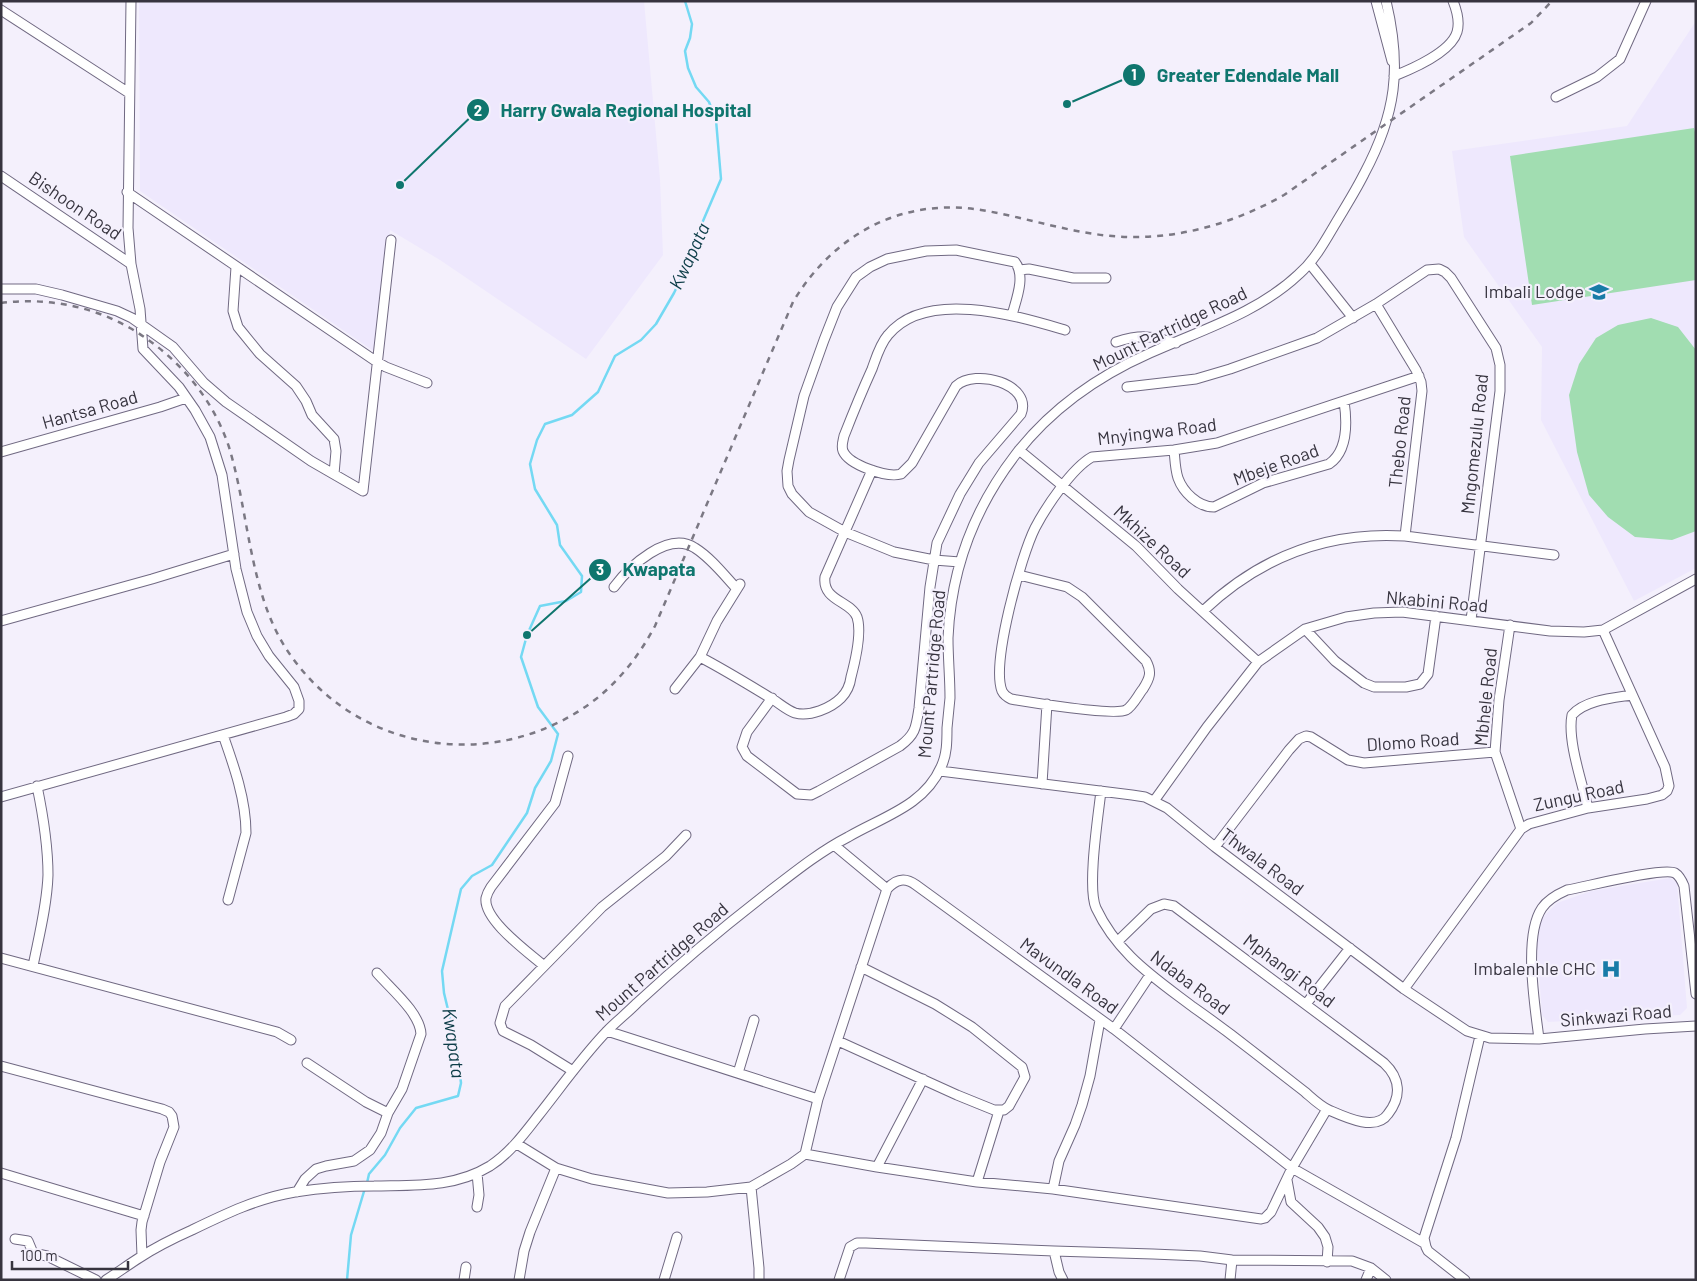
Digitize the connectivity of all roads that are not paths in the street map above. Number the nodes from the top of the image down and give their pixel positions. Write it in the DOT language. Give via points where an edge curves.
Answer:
graph roads {
  1 [pos="131,1"];
  2 [pos="1376,1"];
  3 [pos="1386,1"];
  4 [pos="1454,1"];
  5 [pos="1646,1"];
  6 [pos="1,10"];
  7 [pos="1394,66"];
  8 [pos="1394,76"];
  9 [pos="128,93"];
  10 [pos="1556,97"];
  11 [pos="1,176"];
  12 [pos="127,192"];
  13 [pos="391,240"];
  14 [pos="131,264"];
  15 [pos="1310,264"];
  16 [pos="236,266"];
  17 [pos="1020,270"];
  18 [pos="1106,278"];
  19 [pos="1,289"];
  20 [pos="1376,304"];
  21 [pos="1012,315"];
  22 [pos="1353,318"];
  23 [pos="141,323"];
  24 [pos="1064,330"];
  25 [pos="1116,342"];
  26 [pos="1176,343"];
  27 [pos="376,362"];
  28 [pos="1419,376"];
  29 [pos="427,383"];
  30 [pos="1127,387"];
  31 [pos="186,398"];
  32 [pos="1344,401"];
  33 [pos="1019,450"];
  34 [pos="1174,450"];
  35 [pos="1,452"];
  36 [pos="872,470"];
  37 [pos="334,474"];
  38 [pos="1063,486"];
  39 [pos="845,532"];
  40 [pos="1405,536"];
  41 [pos="1480,546"];
  42 [pos="234,554"];
  43 [pos="1554,554"];
  44 [pos="934,560"];
  45 [pos="960,562"];
  46 [pos="1019,575"];
  47 [pos="1696,579"];
  48 [pos="614,587"];
  49 [pos="1203,611"];
  50 [pos="1436,616"];
  51 [pos="1472,620"];
  52 [pos="1,621"];
  53 [pos="1510,625"];
  54 [pos="1305,629"];
  55 [pos="1603,630"];
  56 [pos="700,657"];
  57 [pos="1258,662"];
  58 [pos="675,689"];
  59 [pos="1632,695"];
  60 [pos="772,698"];
  61 [pos="1047,704"];
  62 [pos="223,735"];
  63 [pos="1495,752"];
  64 [pos="568,756"];
  65 [pos="940,771"];
  66 [pos="1042,784"];
  67 [pos="37,786"];
  68 [pos="1101,792"];
  69 [pos="1,797"];
  70 [pos="1154,801"];
  71 [pos="1588,808"];
  72 [pos="1521,829"];
  73 [pos="686,835"];
  74 [pos="834,846"];
  75 [pos="1214,847"];
  76 [pos="887,889"];
  77 [pos="228,900"];
  78 [pos="1118,940"];
  79 [pos="1350,948"];
  80 [pos="1,958"];
  81 [pos="33,966"];
  82 [pos="544,966"];
  83 [pos="861,967"];
  84 [pos="376,973"];
  85 [pos="1150,975"];
  86 [pos="1404,989"];
  87 [pos="1696,994"];
  88 [pos="1306,1004"];
  89 [pos="754,1020"];
  90 [pos="1100,1020"];
  91 [pos="1696,1026"];
  92 [pos="1114,1029"];
  93 [pos="607,1031"];
  94 [pos="1480,1036"];
  95 [pos="1539,1039"];
  96 [pos="291,1040"];
  97 [pos="838,1040"];
  98 [pos="307,1063"];
  99 [pos="1,1066"];
  100 [pos="573,1071"];
  101 [pos="738,1073"];
  102 [pos="923,1079"];
  103 [pos="818,1099"];
  104 [pos="1327,1109"];
  105 [pos="1000,1111"];
  106 [pos="388,1113"];
  107 [pos="1380,1121"];
  108 [pos="517,1144"];
  109 [pos="805,1154"];
  110 [pos="877,1167"];
  111 [pos="556,1168"];
  112 [pos="1292,1168"];
  113 [pos="1,1173"];
  114 [pos="477,1173"];
  115 [pos="1287,1180"];
  116 [pos="977,1182"];
  117 [pos="751,1187"];
  118 [pos="1053,1189"];
  119 [pos="297,1192"];
  120 [pos="477,1207"];
  121 [pos="144,1216"];
  122 [pos="677,1237"];
  123 [pos="15,1239"];
  124 [pos="1424,1242"];
  125 [pos="1054,1251"];
  126 [pos="142,1256"];
  127 [pos="1232,1260"];
  128 [pos="1327,1262"];
  129 [pos="466,1267"];
  130 [pos="1370,1268"];
  131 [pos="96,1280"];
  132 [pos="106,1280"];
  133 [pos="464,1280"];
  134 [pos="519,1280"];
  135 [pos="664,1280"];
  136 [pos="759,1280"];
  137 [pos="839,1280"];
  138 [pos="1063,1280"];
  139 [pos="1230,1280"];
  140 [pos="1366,1280"];
  141 [pos="1386,1280"];
  142 [pos="1465,1280"];
  1 -- 9 [label="street"];
  2 -- 7 [label="street, Mount Partridge Road"];
  3 -- 7 [label="street, Mount Partridge Road" via="1394,42"];
  4 -- 8 [label="street" via="1458,17 1454,38 1424,62"];
  5 -- 10 [label="street" via="1620,59 1597,77"];
  6 -- 9 [label="street"];
  7 -- 8 [label="street, Mount Partridge Road"];
  8 -- 15 [label="street, Mount Partridge Road" via="1390,112 1378,148"];
  9 -- 12 [label="street"];
  11 -- 14 [label="street, Bishoon Road"];
  12 -- 14 [label="street"];
  12 -- 16 [label="street"];
  13 -- 27 [label="street"];
  14 -- 23 [label="street"];
  15 -- 22 [label="street"];
  15 -- 26 [label="street, Mount Partridge Road" via="1267,300"];
  16 -- 27 [label="street"];
  16 -- 37 [label="street" via="233,311 238,328 260,354 296,386 312,415 334,440"];
  17 -- 18 [label="street" via="1073,278"];
  17 -- 21 [label="street"];
  17 -- 39 [label="street" via="1015,262 980,254 956,250 926,251 887,259 870,267 846,290 804,396 787,471 788,486 800,504"];
  19 -- 23 [label="street" via="36,289 62,294 117,311"];
  20 -- 22 [label="street, Mngomezulu Road"];
  20 -- 28 [label="street, Thebo Road"];
  20 -- 41 [label="street, Mngomezulu Road" via="1427,270 1439,269 1451,278 1496,348 1500,391"];
  21 -- 24 [label="street"];
  21 -- 36 [label="street" via="955,309 929,312 903,321 888,335 842,443 848,458"];
  22 -- 30 [label="street, Mngomezulu Road" via="1310,341 1216,374"];
  23 -- 31 [label="street" via="145,353"];
  23 -- 37 [label="street" via="172,347 215,394"];
  25 -- 26 [label="street" via="1153,336"];
  26 -- 33 [label="street, Mount Partridge Road" via="1114,370 1082,391 1058,410"];
  27 -- 29 [label="street"];
  27 -- 37 [label="street" via="363,491"];
  28 -- 32 [label="street, Mnyingwa Road"];
  28 -- 40 [label="street, Thebo Road" via="1422,402"];
  31 -- 35 [label="street, Hantsa Road"];
  31 -- 42 [label="street" via="216,453 226,493"];
  32 -- 34 [label="street, Mnyingwa Road" via="1217,443"];
  32 -- 34 [label="street, Mbeje Road" via="1346,420 1341,450 1335,460 1263,483 1214,506 1200,503 1181,485"];
  33 -- 38 [label="street, Mkhize Road"];
  33 -- 45 [label="street, Mount Partridge Road" via="996,480 978,514"];
  34 -- 38 [label="street, Mnyingwa Road" via="1092,457 1083,462"];
  36 -- 39 [label="street"];
  36 -- 44 [label="street" via="896,476 905,471 960,382 983,378 1002,383 1019,394 1023,404 1021,414 979,463 960,494 937,543"];
  38 -- 46 [label="street, Mnyingwa Road" via="1034,530"];
  38 -- 49 [label="street, Mkhize Road" via="1136,546"];
  39 -- 44 [label="street" via="894,552"];
  39 -- 60 [label="street" via="824,582 830,593 857,617 858,639 850,685 842,698 812,713 795,713"];
  40 -- 41 [label="street"];
  40 -- 49 [label="street" via="1343,539 1281,557 1220,594"];
  41 -- 43 [label="street"];
  41 -- 51 [label="street, Mngomezulu Road"];
  42 -- 52 [label="street"];
  42 -- 62 [label="street" via="243,600 254,631 294,687 300,705 294,714"];
  44 -- 45 [label="street"];
  44 -- 60 [label="street" via="919,708 916,727 909,739 811,795 797,794 747,756 742,747 747,732"];
  45 -- 65 [label="street, Mount Partridge Road" via="948,638 950,697"];
  46 -- 61 [label="street, Mnyingwa Road" via="1005,630 1000,673 1003,693 1010,699"];
  46 -- 61 [label="street" via="1067,587 1082,596 1140,653 1150,669 1148,681 1125,710 1105,711"];
  47 -- 55 [label="street, Nkabini Road"];
  48 -- 56 [label="street" via="623,576 660,548 680,542 696,548 739,586"];
  49 -- 57 [label="street, Mkhize Road"];
  50 -- 51 [label="street, Nkabini Road"];
  50 -- 54 [label="street, Nkabini Road" via="1374,613"];
  50 -- 54 [label="street" via="1428,674 1420,684 1406,687 1374,687 1364,683 1334,661"];
  51 -- 53 [label="street, Nkabini Road"];
  53 -- 55 [label="street, Nkabini Road" via="1584,632"];
  53 -- 63 [label="street, Mbhele Road"];
  54 -- 57 [label="street, Nkabini Road"];
  55 -- 59 [label="street, Zungu Road"];
  56 -- 58 [label="street"];
  56 -- 60 [label="street"];
  57 -- 70 [label="street, Nkabini Road"];
  59 -- 71 [label="street" via="1583,706 1572,715 1572,741"];
  59 -- 71 [label="street, Zungu Road" via="1665,767 1669,786 1662,795"];
  61 -- 66 [label="street"];
  62 -- 67 [label="street"];
  62 -- 77 [label="street" via="238,781 246,824"];
  63 -- 72 [label="street, Mbhele Road"];
  63 -- 75 [label="street, Dlomo Road" via="1364,763 1348,760 1311,737 1302,737"];
  64 -- 82 [label="street" via="555,803 486,897 490,914 498,925"];
  65 -- 66 [label="street, Thwala Road"];
  65 -- 74 [label="street, Mount Partridge Road" via="910,804"];
  66 -- 68 [label="street, Thwala Road"];
  67 -- 69 [label="street"];
  67 -- 81 [label="street" via="48,876"];
  68 -- 70 [label="street, Thwala Road"];
  68 -- 78 [label="street, Ndaba Road" via="1093,898 1103,920"];
  70 -- 75 [label="street, Thwala Road"];
  71 -- 72 [label="street, Zungu Road"];
  72 -- 86 [label="street, Zungu Road"];
  73 -- 82 [label="street" via="666,856 602,907"];
  74 -- 76 [label="street"];
  74 -- 93 [label="street, Mount Partridge Road" via="767,893 676,966"];
  75 -- 79 [label="street, Thwala Road"];
  76 -- 83 [label="street"];
  76 -- 90 [label="street, Mavundla Road" via="898,880 916,884"];
  78 -- 85 [label="street, Ndaba Road"];
  78 -- 88 [label="street, Mphangi Road" via="1151,910 1164,904 1174,906"];
  79 -- 86 [label="street, Thwala Road"];
  79 -- 88 [label="street"];
  80 -- 81 [label="street"];
  81 -- 96 [label="street" via="277,1032"];
  82 -- 100 [label="street" via="505,1006 500,1022 503,1031"];
  83 -- 97 [label="street"];
  83 -- 105 [label="street" via="935,1004 972,1027 1022,1067 1022,1085 1009,1106"];
  84 -- 106 [label="street" via="416,1017 421,1028 402,1089"];
  85 -- 92 [label="street"];
  85 -- 104 [label="street, Ndaba Road"];
  86 -- 94 [label="street, Thwala Road" via="1452,1023"];
  87 -- 95 [label="street" via="1684,886 1676,873 1651,874 1567,890 1541,908 1533,933"];
  88 -- 107 [label="street, Mphangi Road" via="1393,1072 1396,1099 1392,1110"];
  89 -- 101 [label="street"];
  90 -- 92 [label="street, Mavundla Road"];
  90 -- 118 [label="street" via="1082,1105 1058,1161"];
  91 -- 95 [label="street, Sinkwazi Road"];
  92 -- 112 [label="street, Mavundla Road"];
  93 -- 100 [label="street, Mount Partridge Road"];
  93 -- 101 [label="street"];
  94 -- 95 [label="street, Thwala Road"];
  94 -- 124 [label="street" via="1456,1138"];
  97 -- 102 [label="street"];
  97 -- 103 [label="street"];
  98 -- 106 [label="street"];
  99 -- 121 [label="street" via="169,1112 174,1127"];
  100 -- 108 [label="street, Mount Partridge Road"];
  101 -- 103 [label="street"];
  102 -- 105 [label="street"];
  102 -- 110 [label="street"];
  103 -- 109 [label="street"];
  104 -- 107 [label="street, Ndaba Road" via="1362,1122"];
  104 -- 112 [label="street"];
  105 -- 116 [label="street"];
  106 -- 119 [label="street" via="370,1150 354,1161 316,1169"];
  108 -- 111 [label="street"];
  108 -- 114 [label="street, Mount Partridge Road" via="505,1156"];
  109 -- 110 [label="street"];
  109 -- 117 [label="street"];
  110 -- 116 [label="street"];
  111 -- 117 [label="street" via="592,1179 668,1193"];
  111 -- 134 [label="street" via="530,1232"];
  112 -- 115 [label="street"];
  112 -- 124 [label="street, Mavundla Road"];
  113 -- 121 [label="street"];
  114 -- 119 [label="street, Mount Partridge Road" via="436,1185 349,1186"];
  114 -- 120 [label="street"];
  115 -- 118 [label="street" via="1271,1212 1261,1219"];
  115 -- 128 [label="street" via="1291,1202 1325,1237"];
  116 -- 118 [label="street"];
  117 -- 136 [label="street"];
  119 -- 126 [label="street, Mount Partridge Road" via="265,1198 237,1209"];
  121 -- 126 [label="street"];
  122 -- 135 [label="street"];
  123 -- 131 [label="street" via="28,1241 33,1253 47,1256"];
  124 -- 142 [label="street, Mavundla Road" via="1428,1251"];
  125 -- 127 [label="street" via="1163,1254"];
  125 -- 137 [label="street" via="857,1243 850,1247"];
  125 -- 138 [label="street"];
  126 -- 132 [label="street, Mount Partridge Road"];
  127 -- 128 [label="street"];
  127 -- 139 [label="street"];
  128 -- 130 [label="street" via="1352,1261"];
  129 -- 133 [label="street"];
  130 -- 140 [label="street"];
  130 -- 141 [label="street"];
}
